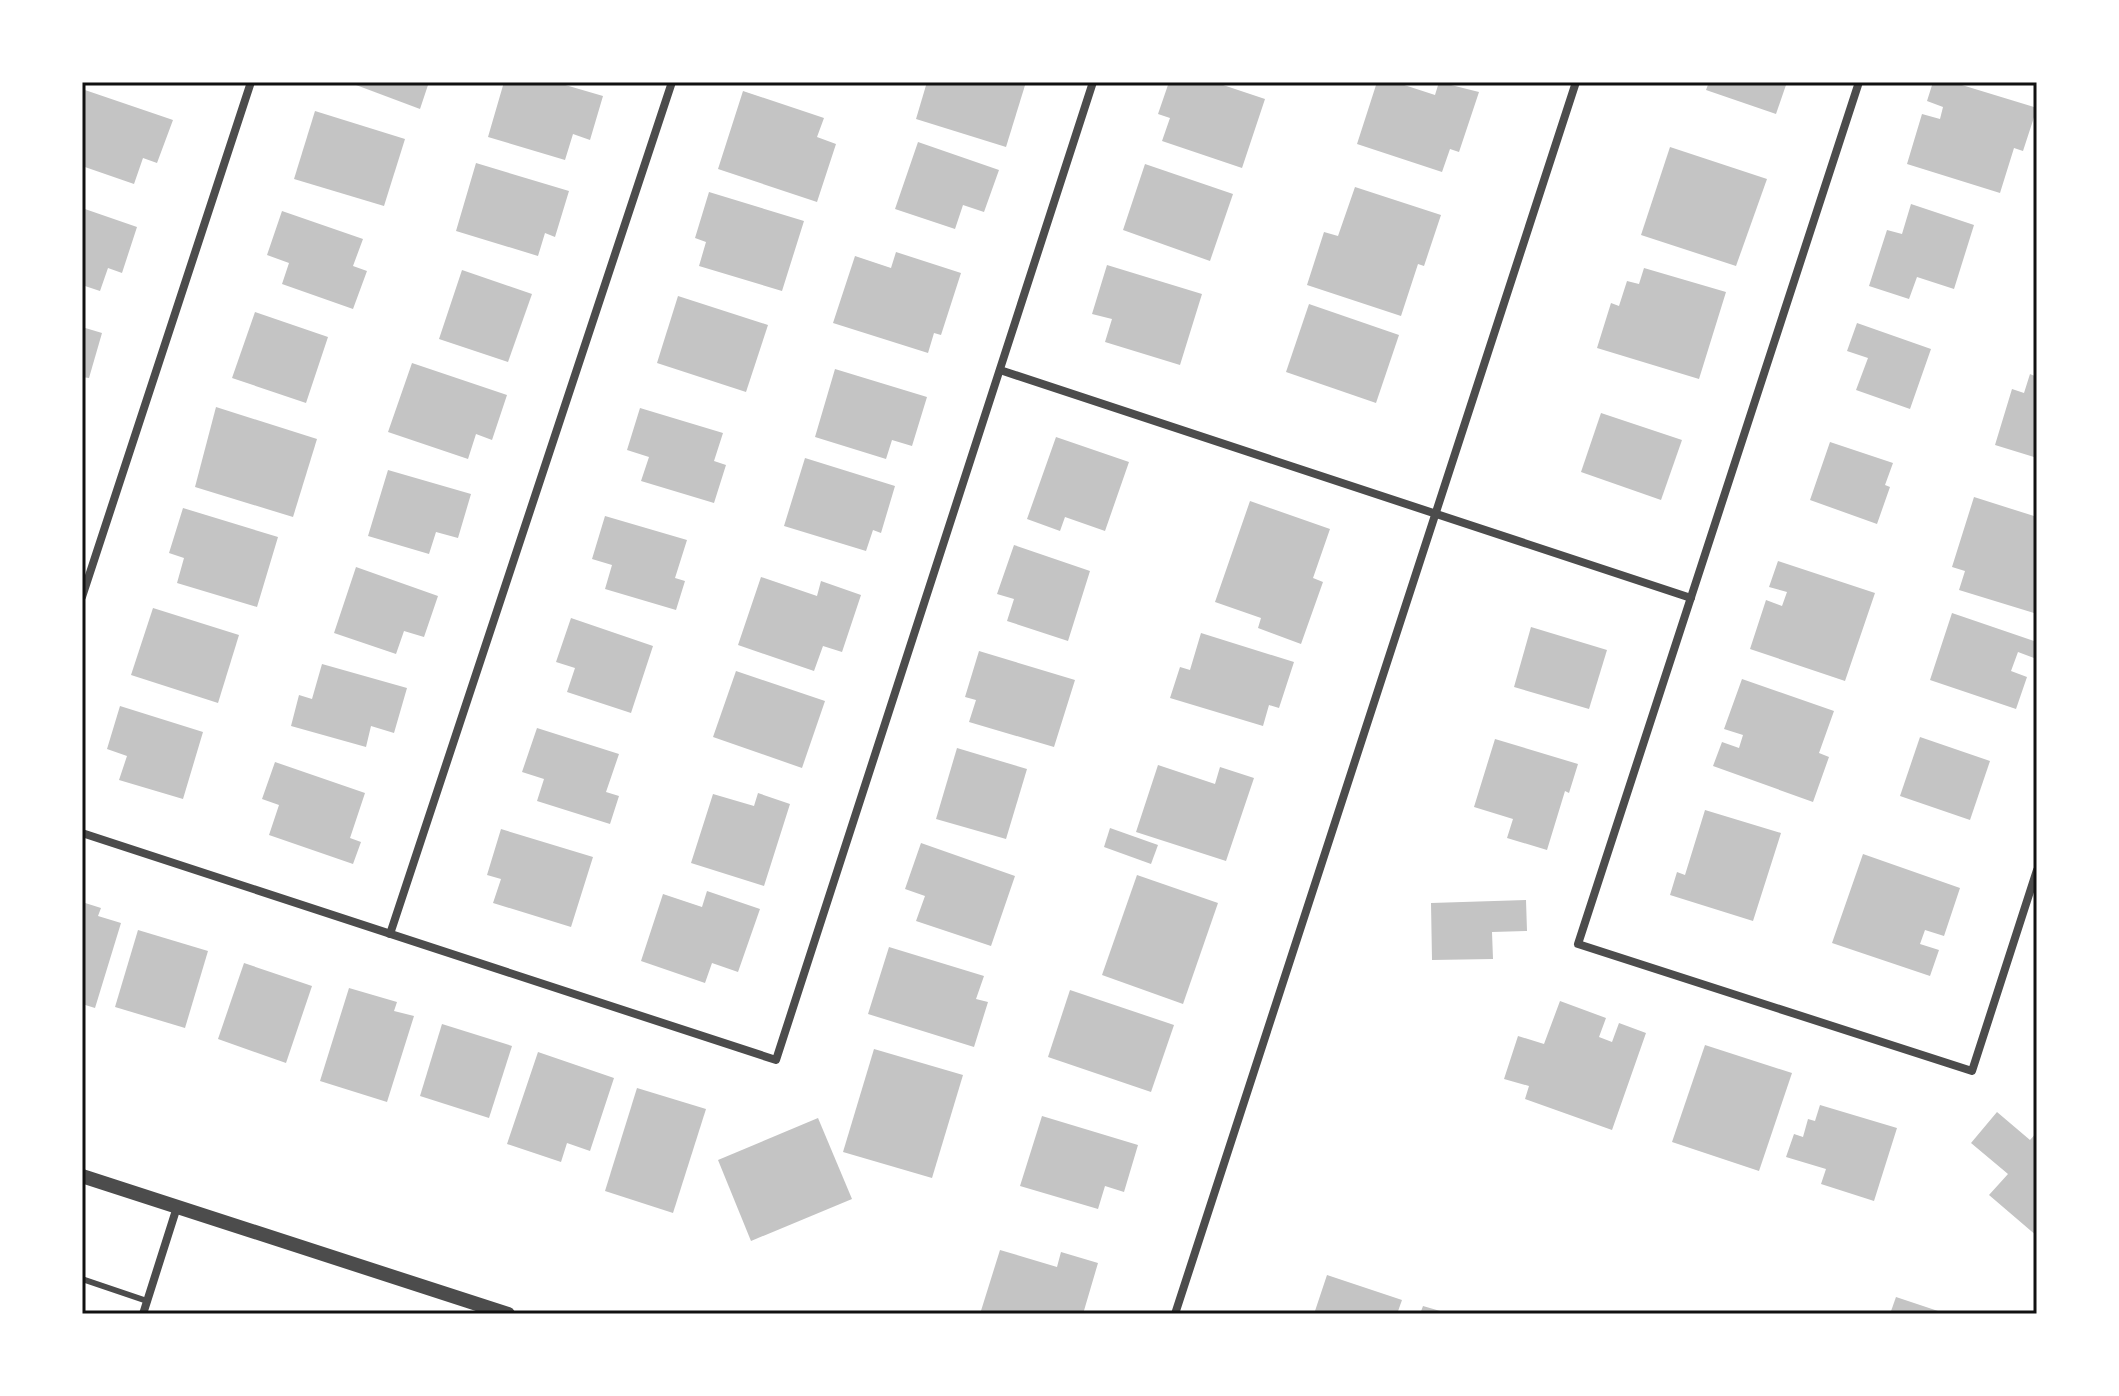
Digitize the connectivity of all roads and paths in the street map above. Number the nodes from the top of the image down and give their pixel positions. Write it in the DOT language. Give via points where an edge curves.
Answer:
graph roads {
  1 [pos="251,82"];
  2 [pos="672,82"];
  3 [pos="1093,82"];
  4 [pos="1576,82"];
  5 [pos="1859,82"];
  6 [pos="1000,370"];
  7 [pos="1437,512"];
  8 [pos="82,597"];
  9 [pos="1691,598"];
  10 [pos="82,833"];
  11 [pos="2037,870"];
  12 [pos="390,934"];
  13 [pos="82,1176"];
  14 [pos="177,1207"];
  15 [pos="82,1279"];
  16 [pos="147,1301"];
  17 [pos="143,1314"];
  18 [pos="508,1314"];
  19 [pos="1175,1314"];
  1 -- 8 [label="street"];
  2 -- 12 [label="street"];
  3 -- 6 [label="street"];
  4 -- 7 [label="street"];
  5 -- 9 [label="street"];
  6 -- 7 [label="street"];
  6 -- 12 [label="street" via="776,1060"];
  7 -- 9 [label="street"];
  7 -- 19 [label="street"];
  9 -- 11 [label="street" via="1578,944 1972,1071"];
  10 -- 12 [label="street"];
  13 -- 14 [label="street"];
  14 -- 16 [label="street"];
  14 -- 18 [label="street"];
  15 -- 16 [label="lane"];
  16 -- 17 [label="street"];
}
